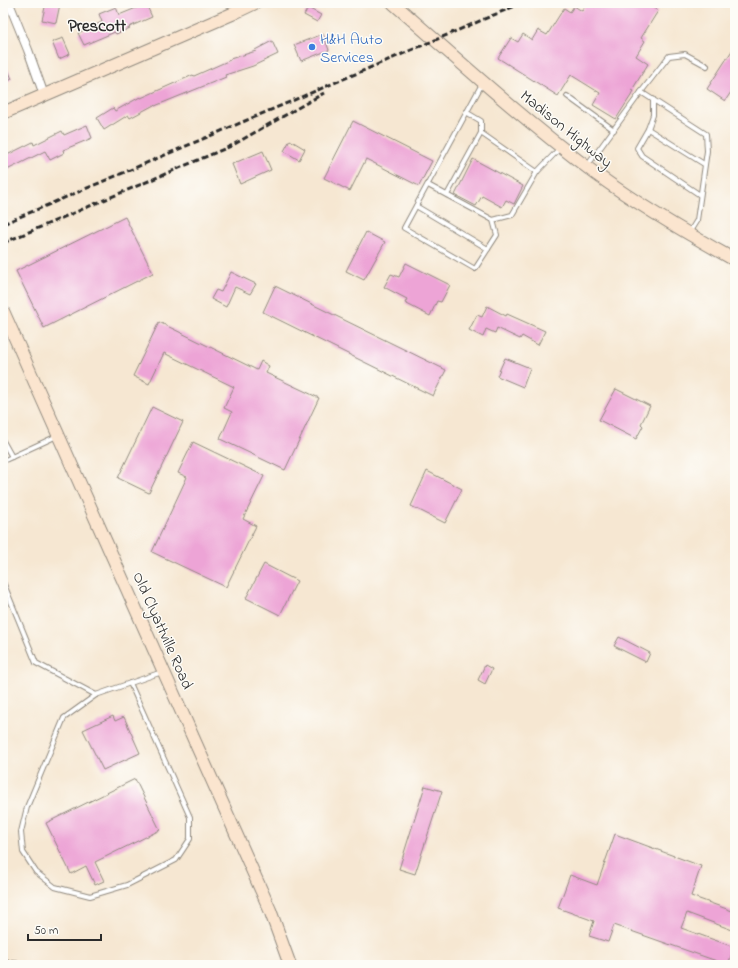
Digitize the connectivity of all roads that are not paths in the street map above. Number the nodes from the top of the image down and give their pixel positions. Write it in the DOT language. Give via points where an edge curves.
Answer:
graph roads {
  1 [pos="8,3"];
  2 [pos="255,3"];
  3 [pos="393,3"];
  4 [pos="707,66"];
  5 [pos="483,81"];
  6 [pos="641,92"];
  7 [pos="44,95"];
  8 [pos="567,96"];
  9 [pos="653,99"];
  10 [pos="466,112"];
  11 [pos="3,113"];
  12 [pos="648,129"];
  13 [pos="614,130"];
  14 [pos="481,133"];
  15 [pos="561,146"];
  16 [pos="704,164"];
  17 [pos="587,166"];
  18 [pos="537,172"];
  19 [pos="428,185"];
  20 [pos="700,195"];
  21 [pos="447,196"];
  22 [pos="416,206"];
  23 [pos="494,220"];
  24 [pos="689,233"];
  25 [pos="488,249"];
  26 [pos="735,260"];
  27 [pos="3,311"];
  28 [pos="59,435"];
  29 [pos="3,442"];
  30 [pos="12,457"];
  31 [pos="3,462"];
  32 [pos="3,582"];
  33 [pos="164,672"];
  34 [pos="130,683"];
  35 [pos="96,695"];
  36 [pos="290,965"];
  1 -- 7 [label="street"];
  2 -- 7 [label="street"];
  3 -- 5 [label="street, Madison Highway"];
  4 -- 6 [label="lane" via="686,54 669,56"];
  5 -- 10 [label="lane"];
  5 -- 15 [label="street, Madison Highway"];
  6 -- 9 [label="lane"];
  6 -- 13 [label="lane"];
  7 -- 11 [label="street"];
  8 -- 13 [label="lane"];
  9 -- 12 [label="lane" via="653,115"];
  9 -- 16 [label="lane" via="706,134 707,151"];
  10 -- 14 [label="lane" via="481,121"];
  10 -- 19 [label="lane"];
  12 -- 16 [label="lane"];
  12 -- 20 [label="lane" via="637,148 642,156"];
  13 -- 17 [label="lane"];
  14 -- 18 [label="lane"];
  14 -- 21 [label="lane"];
  15 -- 17 [label="street, Madison Highway"];
  15 -- 18 [label="lane"];
  16 -- 20 [label="lane"];
  17 -- 24 [label="street, Madison Highway"];
  18 -- 23 [label="lane" via="512,215"];
  19 -- 21 [label="lane"];
  19 -- 22 [label="lane"];
  20 -- 24 [label="lane" via="696,220"];
  21 -- 23 [label="lane"];
  22 -- 25 [label="lane"];
  22 -- 25 [label="lane" via="404,228 475,269"];
  23 -- 25 [label="lane" via="497,235"];
  24 -- 26 [label="street, Madison Highway"];
  27 -- 28 [label="street, Old Clyattville Road"];
  28 -- 30 [label="lane"];
  28 -- 33 [label="street, Old Clyattville Road"];
  29 -- 30 [label="lane"];
  30 -- 31 [label="lane"];
  32 -- 35 [label="lane" via="36,663"];
  33 -- 34 [label="lane"];
  33 -- 36 [label="street, Old Clyattville Road" via="270,910"];
  34 -- 35 [label="lane"];
  34 -- 35 [label="lane" via="190,817 190,839 176,860 127,885 90,896 55,887 36,872 23,852 21,832 27,807 64,718"];
}
